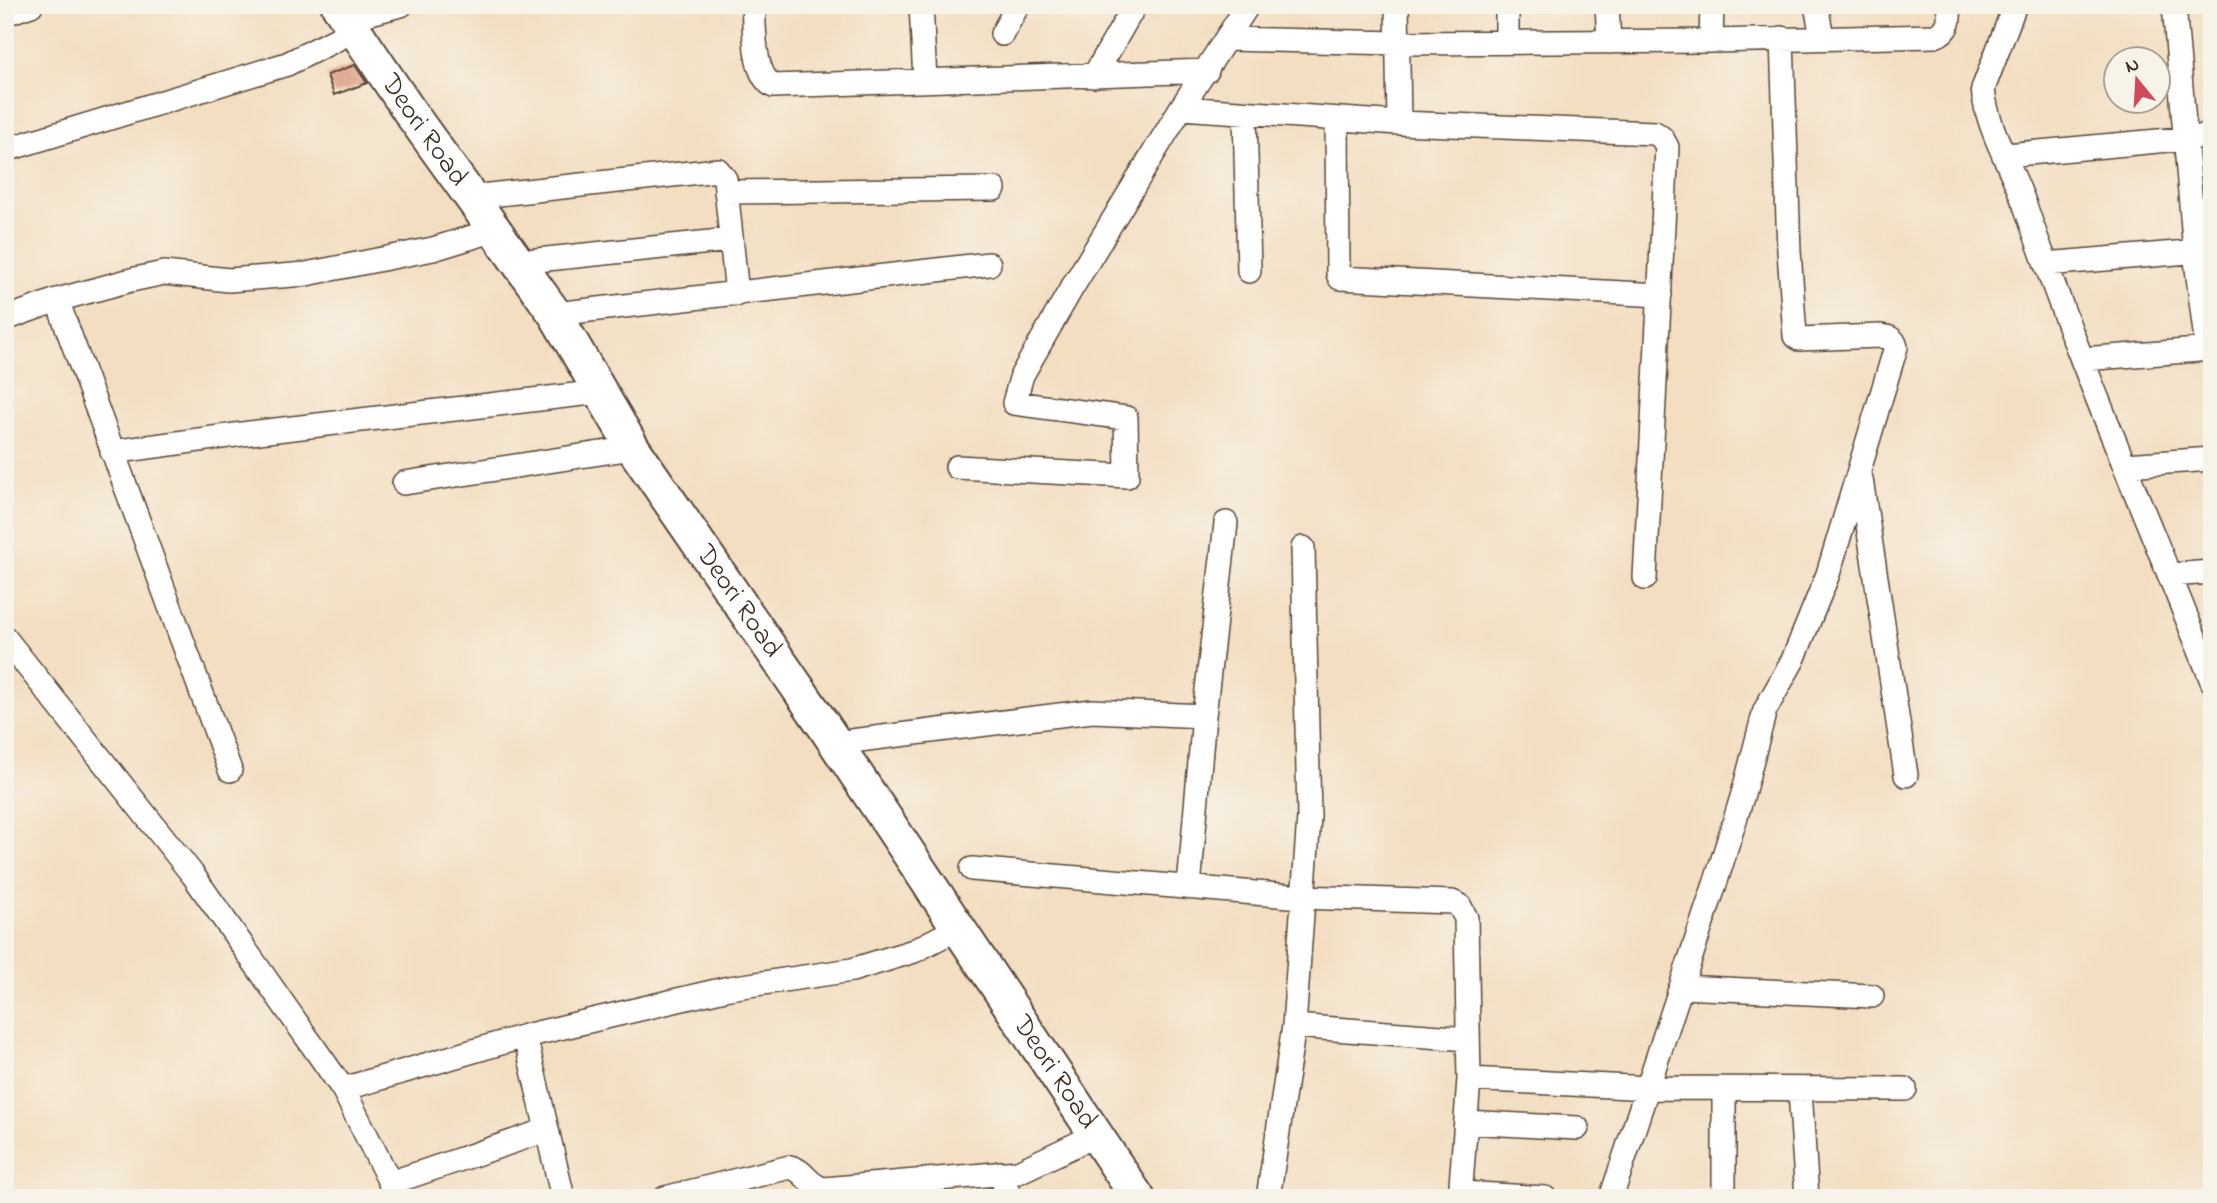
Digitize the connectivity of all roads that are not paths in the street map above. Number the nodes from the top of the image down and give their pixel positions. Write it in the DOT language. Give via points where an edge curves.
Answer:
graph roads {
  1 [pos="31,5"];
  2 [pos="401,5"];
  3 [pos="753,5"];
  4 [pos="921,5"];
  5 [pos="1018,5"];
  6 [pos="1135,5"];
  7 [pos="1248,5"];
  8 [pos="1397,5"];
  9 [pos="1507,5"];
  10 [pos="1607,5"];
  11 [pos="1712,5"];
  12 [pos="1816,5"];
  13 [pos="1948,5"];
  14 [pos="2015,5"];
  15 [pos="2174,5"];
  16 [pos="5,14"];
  17 [pos="347,18"];
  18 [pos="1002,34"];
  19 [pos="1822,37"];
  20 [pos="1782,38"];
  21 [pos="1228,39"];
  22 [pos="1507,41"];
  23 [pos="1711,41"];
  24 [pos="1609,42"];
  25 [pos="1397,43"];
  26 [pos="1207,71"];
  27 [pos="1094,76"];
  28 [pos="926,80"];
  29 [pos="1181,108"];
  30 [pos="1245,114"];
  31 [pos="1337,120"];
  32 [pos="1399,124"];
  33 [pos="2212,136"];
  34 [pos="2184,137"];
  35 [pos="5,150"];
  36 [pos="2006,155"];
  37 [pos="994,189"];
  38 [pos="726,192"];
  39 [pos="471,197"];
  40 [pos="495,230"];
  41 [pos="730,240"];
  42 [pos="2203,251"];
  43 [pos="518,262"];
  44 [pos="989,264"];
  45 [pos="2046,264"];
  46 [pos="1249,271"];
  47 [pos="737,294"];
  48 [pos="1660,295"];
  49 [pos="57,300"];
  50 [pos="555,314"];
  51 [pos="5,319"];
  52 [pos="2209,349"];
  53 [pos="2083,359"];
  54 [pos="600,392"];
  55 [pos="633,448"];
  56 [pos="112,452"];
  57 [pos="2212,459"];
  58 [pos="2125,465"];
  59 [pos="957,467"];
  60 [pos="1860,473"];
  61 [pos="404,483"];
  62 [pos="1226,523"];
  63 [pos="1303,548"];
  64 [pos="2212,572"];
  65 [pos="2170,575"];
  66 [pos="1645,578"];
  67 [pos="5,638"];
  68 [pos="2212,681"];
  69 [pos="1205,716"];
  70 [pos="835,743"];
  71 [pos="230,769"];
  72 [pos="1906,775"];
  73 [pos="972,869"];
  74 [pos="1189,887"];
  75 [pos="1302,897"];
  76 [pos="958,928"];
  77 [pos="1682,987"];
  78 [pos="1871,996"];
  79 [pos="1294,1026"];
  80 [pos="525,1036"];
  81 [pos="1468,1039"];
  82 [pos="1469,1079"];
  83 [pos="1648,1088"];
  84 [pos="343,1089"];
  85 [pos="1724,1089"];
  86 [pos="1905,1089"];
  87 [pos="1800,1090"];
  88 [pos="1466,1122"];
  89 [pos="1577,1128"];
  90 [pos="547,1130"];
  91 [pos="1096,1135"];
  92 [pos="999,1173"];
  93 [pos="394,1190"];
  94 [pos="1460,1195"];
  95 [pos="563,1198"];
  96 [pos="665,1198"];
  97 [pos="1011,1198"];
  98 [pos="1138,1198"];
  99 [pos="1268,1198"];
  100 [pos="1545,1198"];
  101 [pos="1611,1198"];
  102 [pos="1724,1198"];
  103 [pos="1807,1198"];
  1 -- 16 [label="street"];
  2 -- 17 [label="street"];
  3 -- 28 [label="street" via="758,64 766,82 773,86"];
  4 -- 28 [label="street"];
  5 -- 18 [label="street"];
  6 -- 27 [label="street"];
  7 -- 21 [label="street"];
  8 -- 25 [label="street"];
  9 -- 22 [label="street"];
  10 -- 24 [label="street"];
  11 -- 23 [label="street"];
  12 -- 19 [label="street"];
  13 -- 19 [label="street" via="1948,25 1935,36"];
  14 -- 36 [label="street" via="1983,89"];
  15 -- 34 [label="street"];
  17 -- 35 [label="street" via="287,64"];
  17 -- 39 [label="street, Deori Road"];
  19 -- 20 [label="street"];
  20 -- 23 [label="street"];
  20 -- 60 [label="street" via="1795,336 1890,337 1896,347"];
  21 -- 25 [label="street"];
  21 -- 26 [label="street"];
  22 -- 24 [label="street"];
  22 -- 25 [label="street"];
  23 -- 24 [label="street"];
  25 -- 32 [label="street"];
  26 -- 27 [label="street"];
  26 -- 29 [label="street"];
  27 -- 28 [label="street"];
  29 -- 30 [label="street"];
  29 -- 59 [label="street" via="1069,291 1023,375 1014,403 1126,418 1127,476"];
  30 -- 31 [label="street"];
  30 -- 46 [label="street"];
  31 -- 32 [label="street"];
  31 -- 48 [label="street" via="1340,278"];
  32 -- 48 [label="street" via="1655,133 1667,147"];
  33 -- 34 [label="street"];
  34 -- 36 [label="street"];
  34 -- 42 [label="street"];
  36 -- 45 [label="street"];
  37 -- 38 [label="street"];
  38 -- 39 [label="street" via="722,173 714,169"];
  38 -- 41 [label="street"];
  39 -- 40 [label="street, Deori Road"];
  40 -- 43 [label="street, Deori Road"];
  40 -- 49 [label="street" via="433,249 306,274 229,280 164,274"];
  41 -- 43 [label="street"];
  41 -- 47 [label="street"];
  42 -- 45 [label="street"];
  42 -- 52 [label="street"];
  43 -- 50 [label="street, Deori Road"];
  44 -- 47 [label="street"];
  45 -- 53 [label="street"];
  47 -- 50 [label="street"];
  48 -- 66 [label="street"];
  49 -- 51 [label="street"];
  49 -- 56 [label="street"];
  50 -- 54 [label="street, Deori Road"];
  52 -- 53 [label="street"];
  53 -- 58 [label="street"];
  54 -- 55 [label="street, Deori Road"];
  54 -- 56 [label="street"];
  55 -- 61 [label="street"];
  55 -- 70 [label="street, Deori Road"];
  56 -- 71 [label="street"];
  57 -- 58 [label="street"];
  58 -- 65 [label="street"];
  60 -- 72 [label="street"];
  60 -- 77 [label="street" via="1819,599 1765,710"];
  62 -- 69 [label="street"];
  63 -- 75 [label="street" via="1309,817"];
  64 -- 65 [label="street"];
  65 -- 68 [label="street"];
  67 -- 84 [label="street" via="193,875"];
  69 -- 70 [label="street" via="1092,711"];
  69 -- 74 [label="street"];
  70 -- 76 [label="street, Deori Road"];
  73 -- 74 [label="street"];
  74 -- 75 [label="street"];
  75 -- 79 [label="street"];
  75 -- 81 [label="street" via="1459,905 1466,918"];
  76 -- 80 [label="street" via="914,951 852,970 729,988"];
  76 -- 91 [label="street, Deori Road"];
  77 -- 78 [label="street"];
  77 -- 83 [label="street"];
  79 -- 81 [label="street"];
  79 -- 99 [label="street"];
  80 -- 84 [label="street"];
  80 -- 90 [label="street"];
  81 -- 82 [label="street"];
  82 -- 83 [label="street"];
  82 -- 88 [label="street"];
  83 -- 85 [label="street"];
  83 -- 101 [label="street"];
  84 -- 93 [label="street"];
  85 -- 87 [label="street"];
  85 -- 102 [label="street"];
  86 -- 87 [label="street"];
  87 -- 103 [label="street"];
  88 -- 89 [label="street"];
  88 -- 94 [label="street"];
  90 -- 93 [label="street"];
  90 -- 95 [label="street"];
  91 -- 92 [label="street" via="1018,1172"];
  91 -- 98 [label="street, Deori Road"];
  92 -- 96 [label="street" via="824,1189 790,1167"];
  92 -- 97 [label="street"];
  94 -- 100 [label="street"];
}
